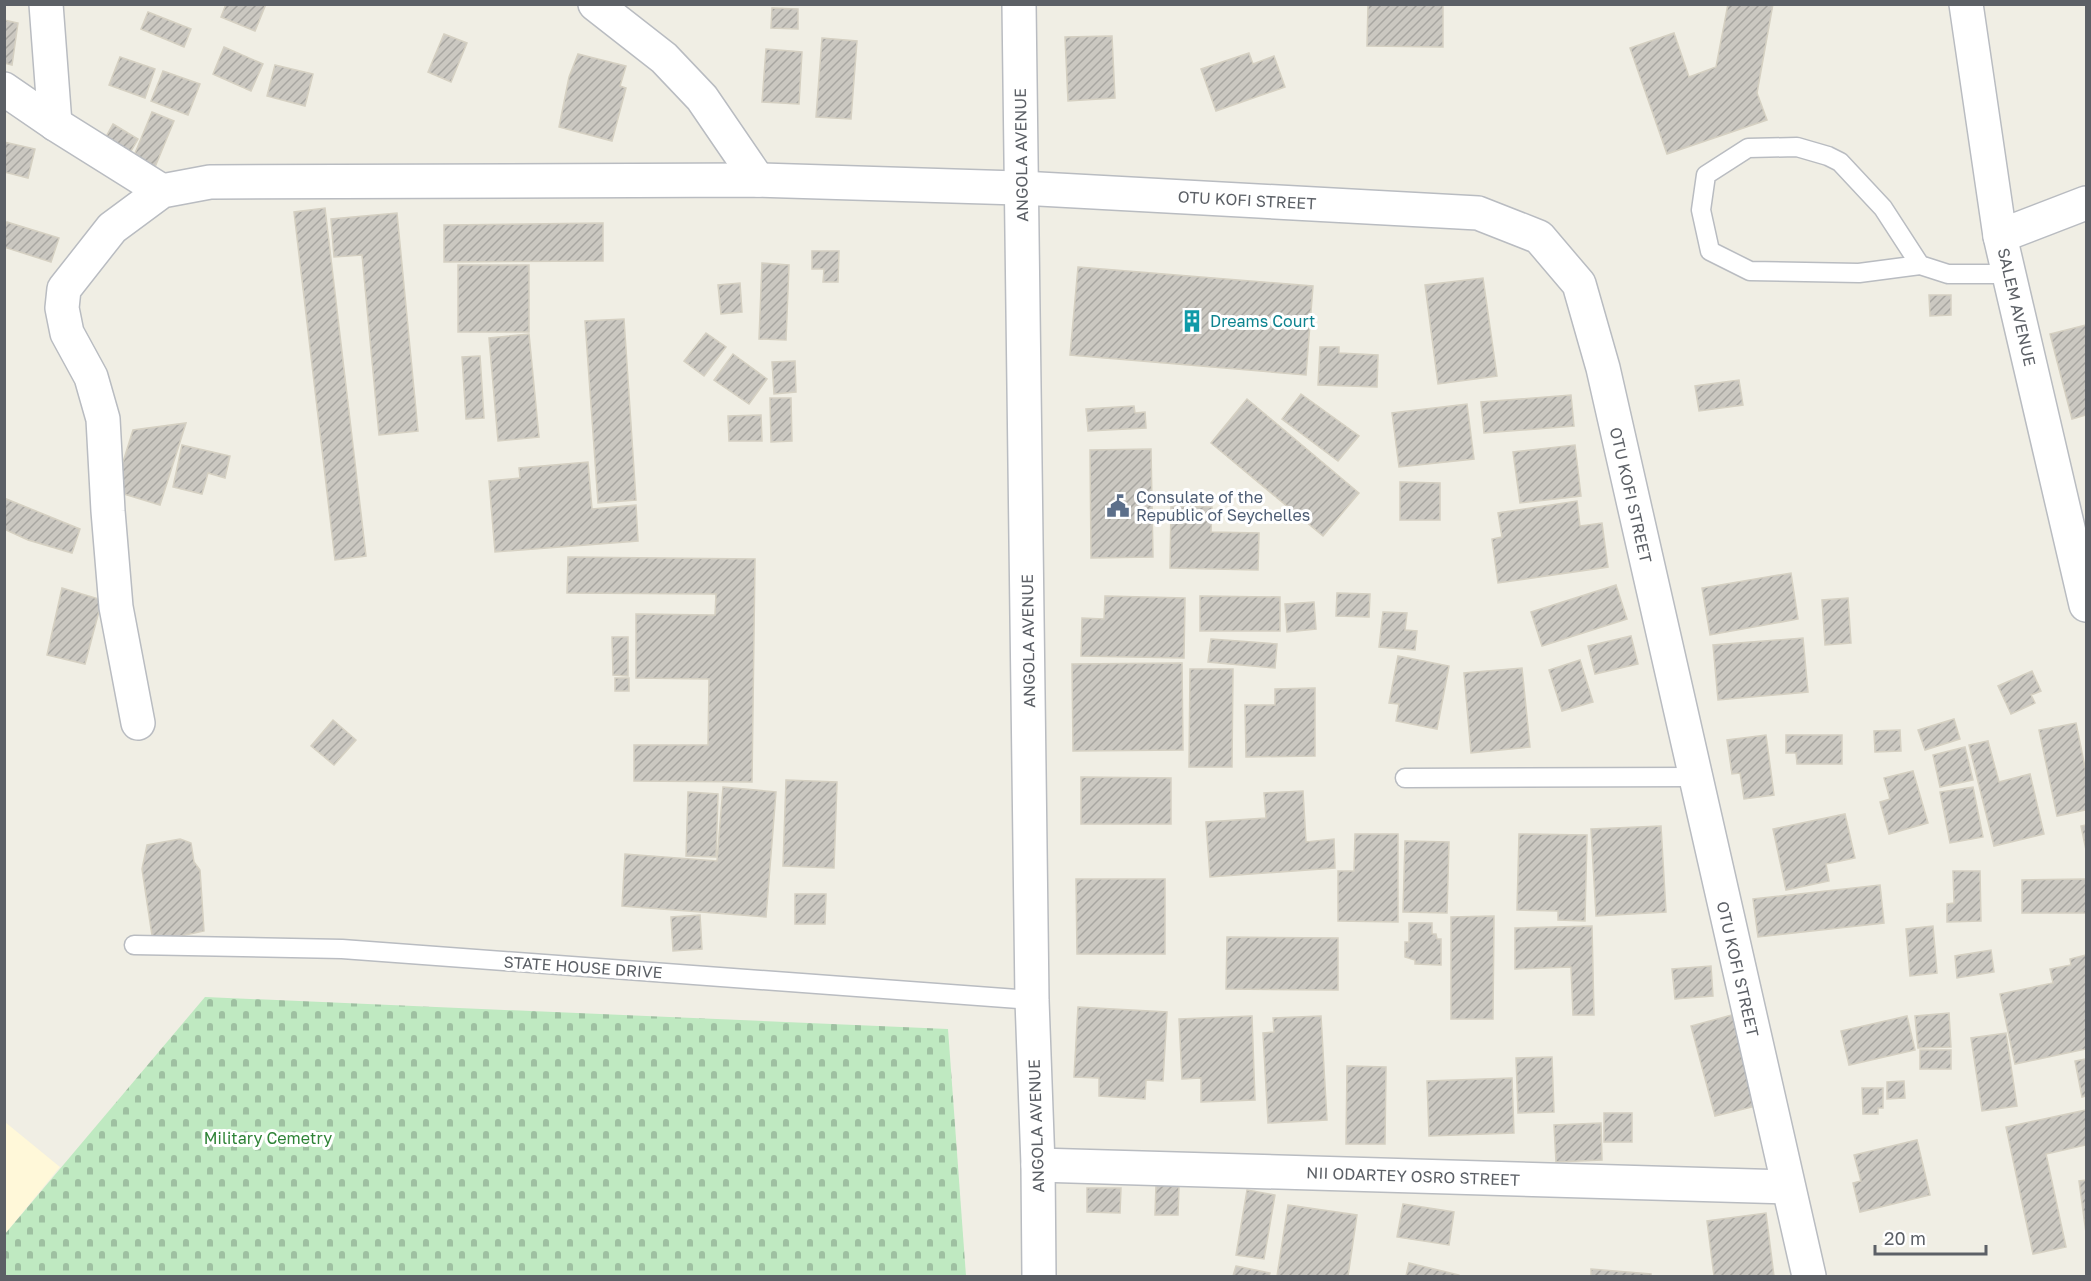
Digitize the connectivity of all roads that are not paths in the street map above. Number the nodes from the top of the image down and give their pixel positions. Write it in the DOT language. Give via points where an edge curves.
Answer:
graph roads {
  1 [pos="46,4"];
  2 [pos="595,4"];
  3 [pos="1019,4"];
  4 [pos="1966,4"];
  5 [pos="4,89"];
  6 [pos="55,124"];
  7 [pos="758,180"];
  8 [pos="1021,188"];
  9 [pos="162,191"];
  10 [pos="2086,203"];
  11 [pos="2000,236"];
  12 [pos="1920,265"];
  13 [pos="2009,274"];
  14 [pos="2086,605"];
  15 [pos="138,723"];
  16 [pos="1695,777"];
  17 [pos="1405,778"];
  18 [pos="134,945"];
  19 [pos="1032,1000"];
  20 [pos="1038,1165"];
  21 [pos="1787,1187"];
  22 [pos="1039,1276"];
  23 [pos="1809,1276"];
  1 -- 6 [label="street"];
  2 -- 7 [label="street" via="664,58 702,98"];
  3 -- 8 [label="street, ANGOLA AVENUE"];
  4 -- 11 [label="street, SALEM AVENUE"];
  5 -- 6 [label="street"];
  6 -- 9 [label="street"];
  7 -- 8 [label="street, OTU KOFI STREET"];
  7 -- 9 [label="street, OTU KOFI STREET" via="210,182"];
  8 -- 16 [label="street, OTU KOFI STREET" via="1478,213 1539,237 1579,284 1603,368"];
  8 -- 19 [label="street, ANGOLA AVENUE"];
  9 -- 15 [label="street" via="112,228 64,289 62,308 67,333 91,378 103,419 116,606"];
  10 -- 11 [label="street"];
  11 -- 13 [label="street, SALEM AVENUE"];
  12 -- 12 [label="lane" via="1884,208 1840,162 1828,156 1797,147 1748,148 1706,175 1701,210 1710,251 1750,272 1858,273"];
  12 -- 13 [label="lane" via="1948,274"];
  13 -- 14 [label="street, SALEM AVENUE"];
  16 -- 17 [label="lane"];
  16 -- 21 [label="street, OTU KOFI STREET"];
  18 -- 19 [label="lane, STATE HOUSE DRIVE" via="342,949"];
  19 -- 20 [label="street, ANGOLA AVENUE"];
  20 -- 21 [label="street, NII ODARTEY OSRO STREET"];
  20 -- 22 [label="street, ANGOLA AVENUE"];
  21 -- 23 [label="street, OTU KOFI STREET"];
}
